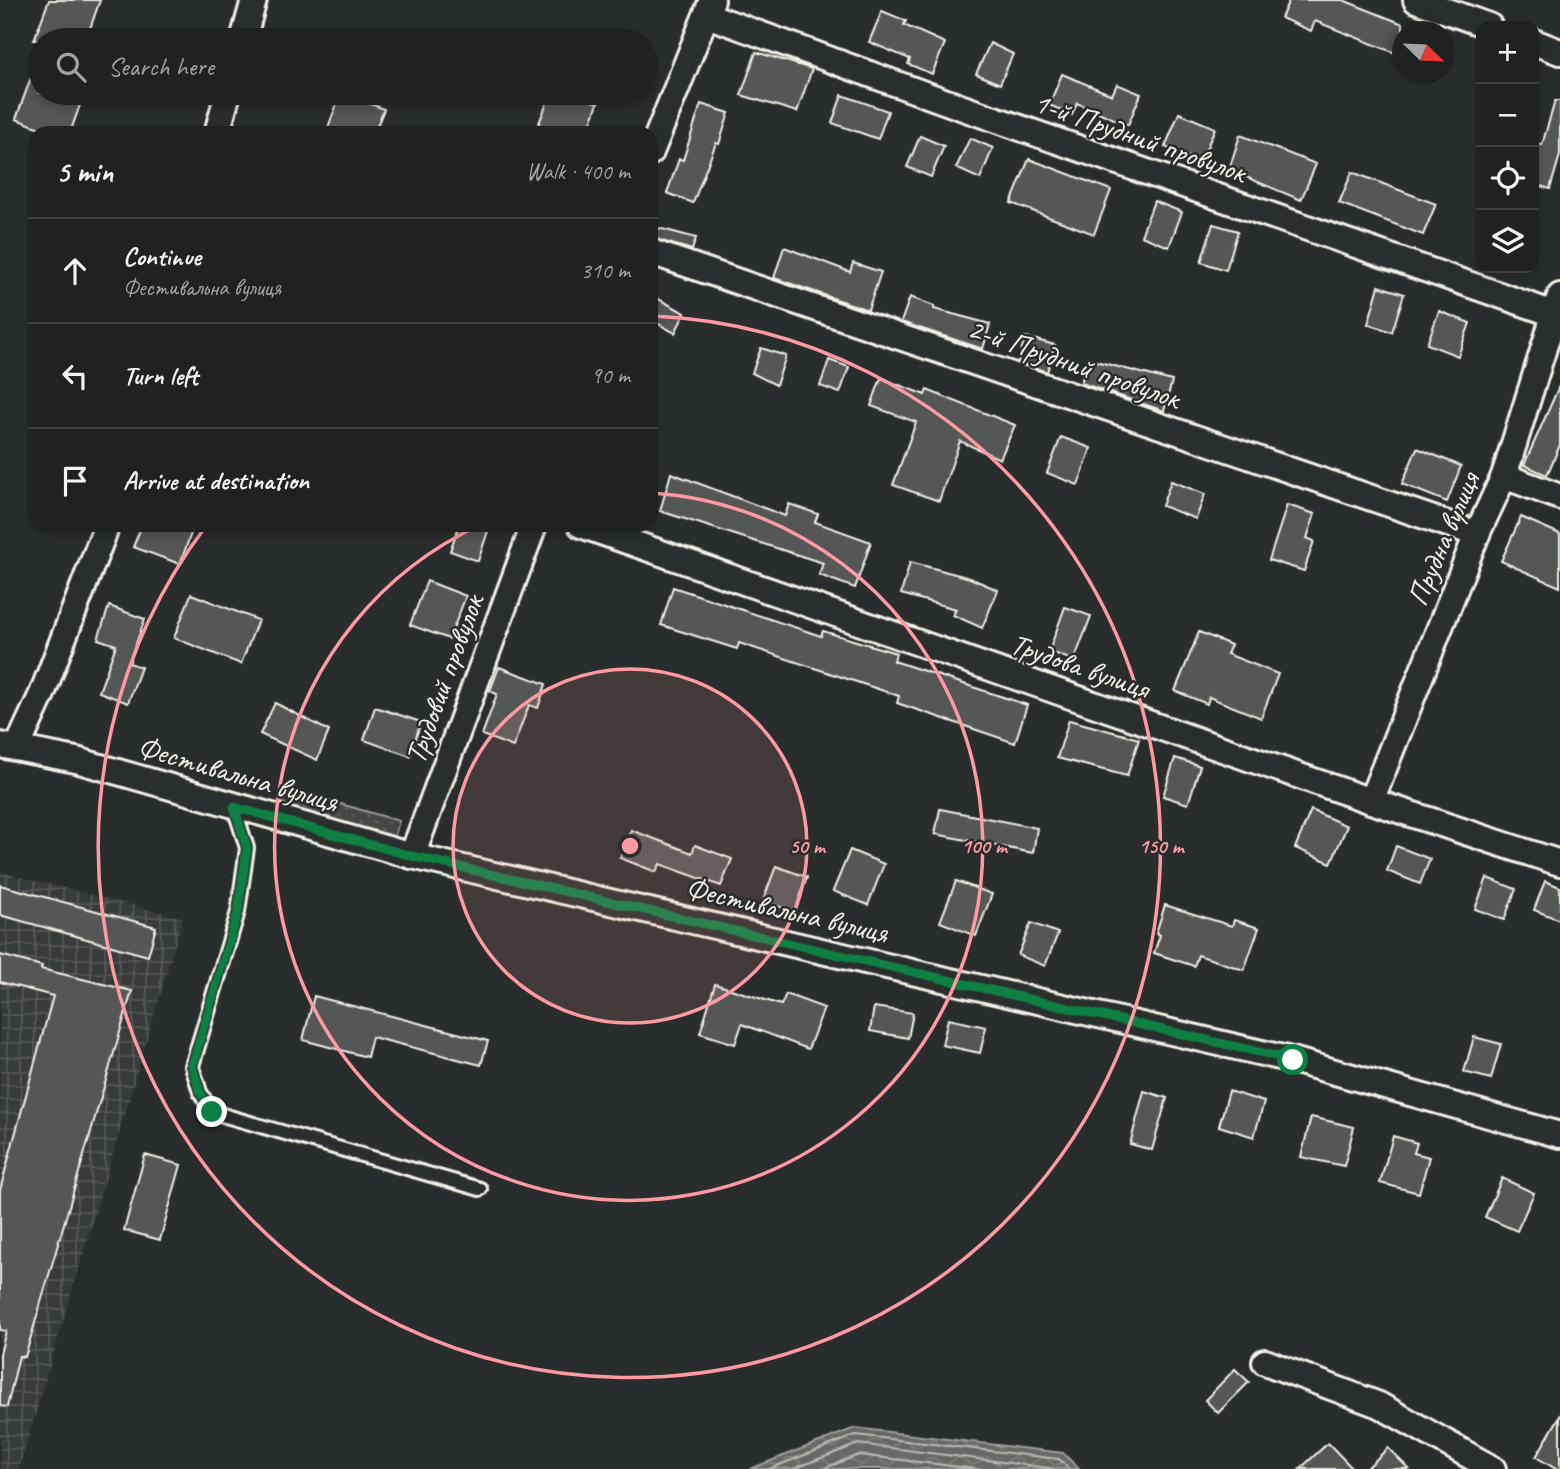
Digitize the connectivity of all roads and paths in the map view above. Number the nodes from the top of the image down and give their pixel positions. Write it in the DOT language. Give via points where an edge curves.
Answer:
graph roads {
  1 [pos="254,0"];
  2 [pos="1416,0"];
  3 [pos="710,8"];
  4 [pos="1476,21"];
  5 [pos="246,28"];
  6 [pos="1539,44"];
  7 [pos="1560,52"];
  8 [pos="225,105"];
  9 [pos="219,126"];
  10 [pos="658,135"];
  11 [pos="658,254"];
  12 [pos="1557,305"];
  13 [pos="1504,476"];
  14 [pos="1560,497"];
  15 [pos="104,532"];
  16 [pos="531,532"];
  17 [pos="601,532"];
  18 [pos="1477,534"];
  19 [pos="9,746"];
  20 [pos="1371,801"];
  21 [pos="234,807"];
  22 [pos="412,856"];
  23 [pos="1560,863"];
  24 [pos="1560,1135"];
  25 [pos="480,1189"];
  26 [pos="1265,1362"];
  27 [pos="1493,1469"];
  1 -- 5 [label="street"];
  2 -- 4 [label="street"];
  3 -- 10 [label="street"];
  3 -- 12 [label="street, 1-й Прудний провулок" via="963,108"];
  6 -- 7 [label="street"];
  8 -- 9 [label="street"];
  11 -- 18 [label="street, 2-й Прудний провулок"];
  12 -- 13 [label="street, Прудна вулиця"];
  13 -- 14 [label="street"];
  13 -- 18 [label="street, Прудна вулиця"];
  15 -- 19 [label="street" via="42,694"];
  16 -- 22 [label="street, Трудовий провулок"];
  17 -- 20 [label="street, Трудова вулиця"];
  18 -- 20 [label="street, Прудна вулиця"];
  19 -- 21 [label="street, Фестивальна вулиця" via="76,760"];
  20 -- 23 [label="street, Трудова вулиця"];
  21 -- 22 [label="street, Фестивальна вулиця"];
  21 -- 25 [label="lane" via="247,848 238,912 192,1066 212,1112"];
  22 -- 24 [label="street, Фестивальна вулиця" via="1293,1060"];
  26 -- 27 [label="street" via="1379,1405"];
}
